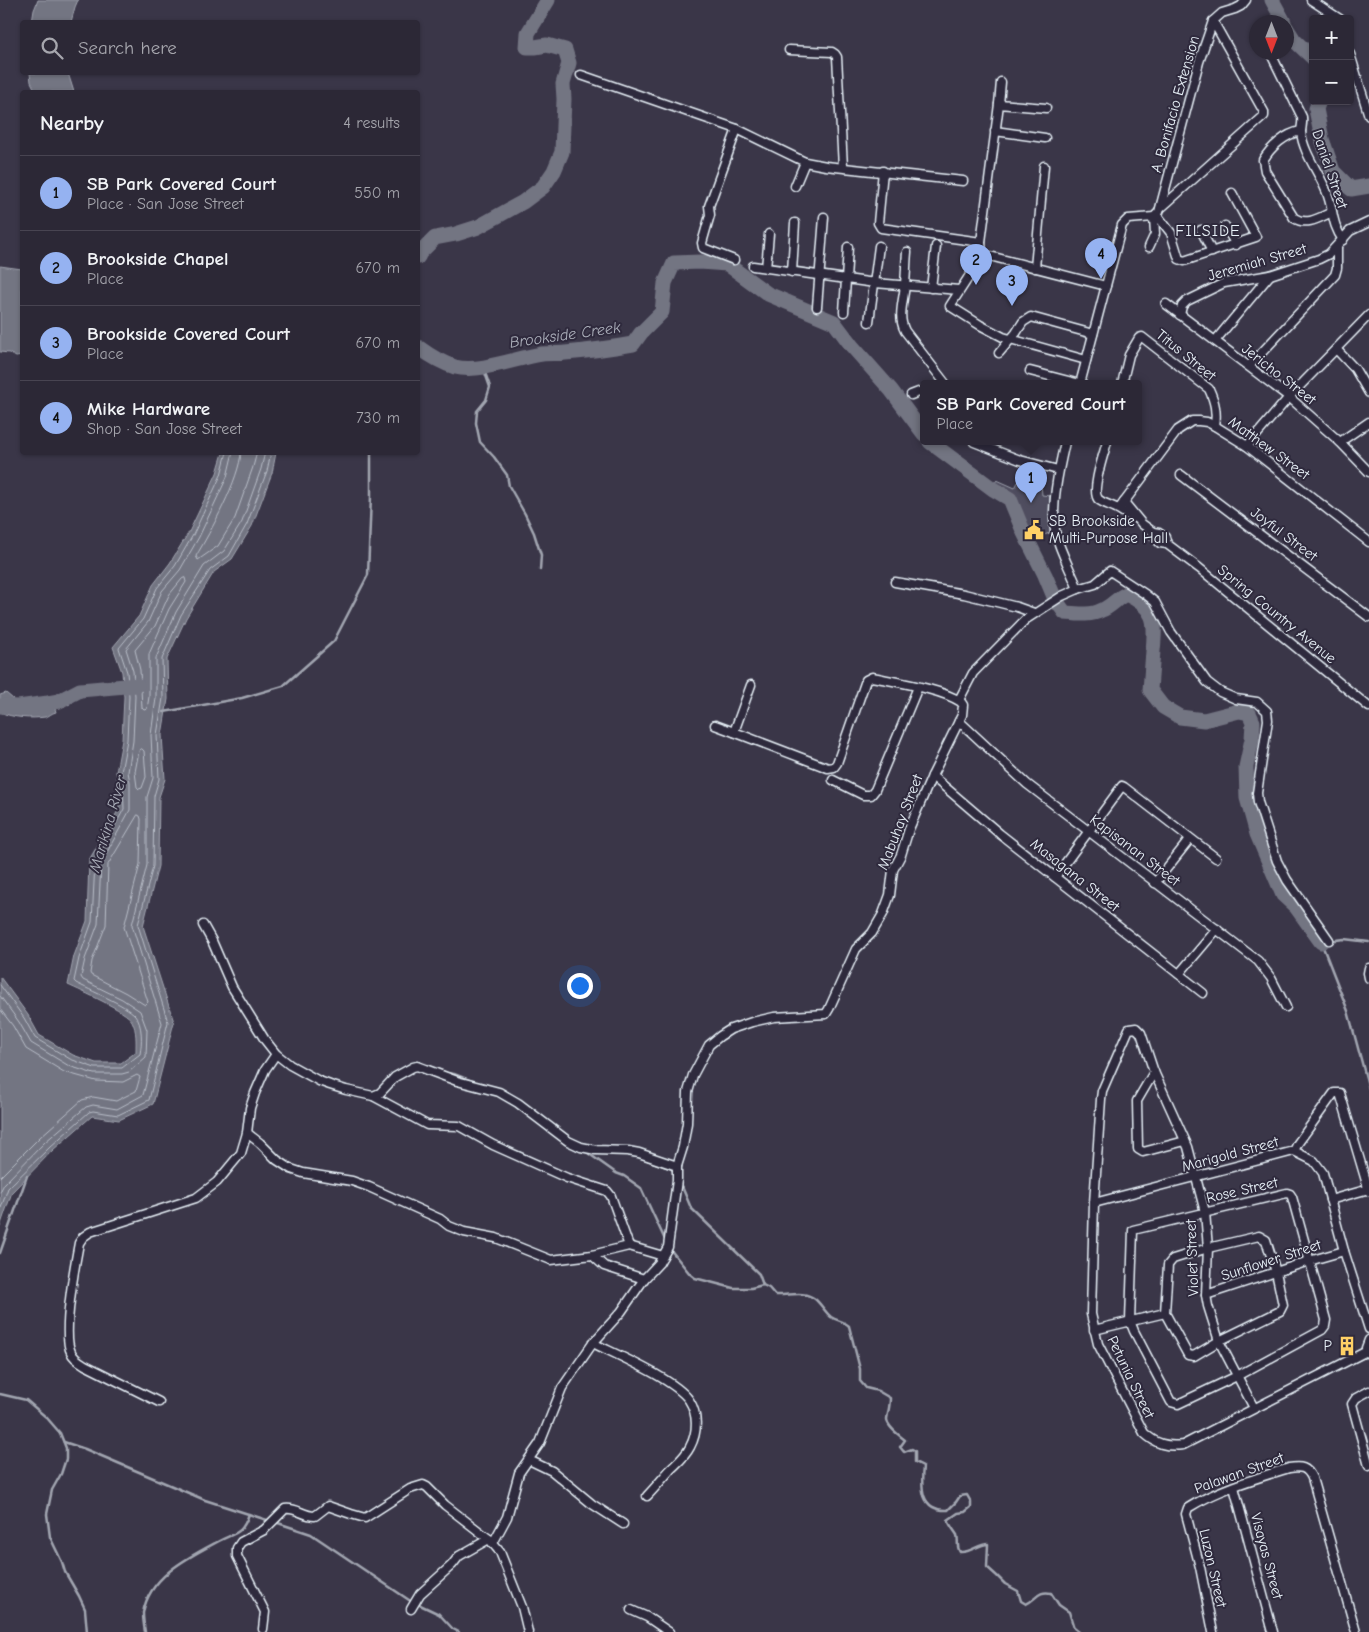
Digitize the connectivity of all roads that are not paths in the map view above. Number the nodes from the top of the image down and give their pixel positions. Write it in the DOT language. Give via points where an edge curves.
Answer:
graph roads {
  1 [pos="1246,0"];
  2 [pos="1311,0"];
  3 [pos="1334,15"];
  4 [pos="1213,21"];
  5 [pos="789,50"];
  6 [pos="1274,60"];
  7 [pos="1352,60"];
  8 [pos="581,75"];
  9 [pos="1001,82"];
  10 [pos="999,104"];
  11 [pos="1046,108"];
  12 [pos="1369,116"];
  13 [pos="738,128"];
  14 [pos="995,131"];
  15 [pos="1301,132"];
  16 [pos="1044,138"];
  17 [pos="805,162"];
  18 [pos="1044,166"];
  19 [pos="843,167"];
  20 [pos="883,171"];
  21 [pos="963,181"];
  22 [pos="795,186"];
  23 [pos="1232,193"];
  24 [pos="1332,212"];
  25 [pos="1157,213"];
  26 [pos="824,217"];
  27 [pos="1369,222"];
  28 [pos="795,223"];
  29 [pos="1225,226"];
  30 [pos="1201,230"];
  31 [pos="769,234"];
  32 [pos="1343,240"];
  33 [pos="981,242"];
  34 [pos="1236,245"];
  35 [pos="879,246"];
  36 [pos="936,246"];
  37 [pos="1149,247"];
  38 [pos="1337,247"];
  39 [pos="848,248"];
  40 [pos="907,252"];
  41 [pos="1212,252"];
  42 [pos="982,254"];
  43 [pos="734,260"];
  44 [pos="753,266"];
  45 [pos="766,268"];
  46 [pos="1035,268"];
  47 [pos="792,272"];
  48 [pos="1270,275"];
  49 [pos="819,276"];
  50 [pos="846,279"];
  51 [pos="875,283"];
  52 [pos="905,286"];
  53 [pos="1106,286"];
  54 [pos="931,288"];
  55 [pos="959,290"];
  56 [pos="1166,304"];
  57 [pos="817,307"];
  58 [pos="844,312"];
  59 [pos="1180,315"];
  60 [pos="1369,315"];
  61 [pos="869,322"];
  62 [pos="1093,334"];
  63 [pos="1011,340"];
  64 [pos="1215,341"];
  65 [pos="1336,349"];
  66 [pos="999,353"];
  67 [pos="1086,360"];
  68 [pos="1249,366"];
  69 [pos="1030,371"];
  70 [pos="944,380"];
  71 [pos="1065,380"];
  72 [pos="1081,380"];
  73 [pos="1123,380"];
  74 [pos="920,391"];
  75 [pos="1369,393"];
  76 [pos="911,394"];
  77 [pos="1289,397"];
  78 [pos="1369,422"];
  79 [pos="1215,426"];
  80 [pos="1340,442"];
  81 [pos="982,445"];
  82 [pos="1064,445"];
  83 [pos="1106,445"];
  84 [pos="1248,446"];
  85 [pos="1058,470"];
  86 [pos="1369,472"];
  87 [pos="1181,475"];
  88 [pos="1121,506"];
  89 [pos="1369,542"];
  90 [pos="895,582"];
  91 [pos="1078,589"];
  92 [pos="1034,613"];
  93 [pos="1369,617"];
  94 [pos="751,685"];
  95 [pos="918,687"];
  96 [pos="959,700"];
  97 [pos="1369,707"];
  98 [pos="959,721"];
  99 [pos="715,725"];
  100 [pos="734,732"];
  101 [pos="932,776"];
  102 [pos="833,780"];
  103 [pos="1088,831"];
  104 [pos="1190,839"];
  105 [pos="1216,858"];
  106 [pos="1055,876"];
  107 [pos="1155,883"];
  108 [pos="203,925"];
  109 [pos="1217,928"];
  110 [pos="1329,940"];
  111 [pos="1369,968"];
  112 [pos="1179,974"];
  113 [pos="1369,978"];
  114 [pos="1203,993"];
  115 [pos="1286,1007"];
  116 [pos="1129,1029"];
  117 [pos="276,1054"];
  118 [pos="1154,1072"];
  119 [pos="373,1096"];
  120 [pos="247,1133"];
  121 [pos="1186,1141"];
  122 [pos="1294,1151"];
  123 [pos="677,1166"];
  124 [pos="1196,1176"];
  125 [pos="1369,1190"];
  126 [pos="1330,1200"];
  127 [pos="1094,1203"];
  128 [pos="1205,1212"];
  129 [pos="629,1246"];
  130 [pos="1208,1248"];
  131 [pos="1344,1251"];
  132 [pos="592,1255"];
  133 [pos="664,1256"];
  134 [pos="1309,1261"];
  135 [pos="1276,1272"];
  136 [pos="644,1279"];
  137 [pos="1206,1295"];
  138 [pos="1366,1307"];
  139 [pos="1165,1313"];
  140 [pos="1130,1321"];
  141 [pos="1094,1330"];
  142 [pos="1369,1330"];
  143 [pos="1369,1340"];
  144 [pos="1219,1341"];
  145 [pos="593,1343"];
  146 [pos="1368,1353"];
  147 [pos="1237,1376"];
  148 [pos="1369,1392"];
  149 [pos="159,1402"];
  150 [pos="1254,1408"];
  151 [pos="530,1460"];
  152 [pos="1369,1466"];
  153 [pos="1234,1487"];
  154 [pos="647,1496"];
  155 [pos="1186,1510"];
  156 [pos="623,1524"];
  157 [pos="491,1541"];
  158 [pos="411,1609"];
  159 [pos="631,1610"];
  160 [pos="263,1628"];
  161 [pos="528,1632"];
  162 [pos="669,1632"];
  163 [pos="1213,1632"];
  164 [pos="1273,1632"];
  165 [pos="1356,1632"];
  1 -- 4 [label="street, A. Bonifacio Extension"];
  2 -- 3 [label="street"];
  4 -- 25 [label="street, A. Bonifacio Extension"];
  4 -- 25 [label="street" via="1264,116"];
  5 -- 19 [label="street" via="835,54"];
  6 -- 15 [label="street, Daniel Street" via="1302,117"];
  7 -- 12 [label="street"];
  8 -- 13 [label="street"];
  9 -- 10 [label="street"];
  10 -- 11 [label="street"];
  10 -- 14 [label="street"];
  13 -- 17 [label="street"];
  13 -- 43 [label="street" via="709,206 702,243 703,248"];
  14 -- 16 [label="street"];
  14 -- 33 [label="street"];
  15 -- 24 [label="street, Daniel Street"];
  15 -- 24 [label="street" via="1282,140 1268,152 1263,160 1265,171 1294,218 1308,222"];
  17 -- 19 [label="street"];
  17 -- 22 [label="street"];
  18 -- 46 [label="street"];
  19 -- 20 [label="street"];
  20 -- 21 [label="street"];
  20 -- 33 [label="street" via="878,223 882,228"];
  23 -- 34 [label="street" via="1256,237"];
  24 -- 32 [label="street, Daniel Street" via="1336,230"];
  25 -- 37 [label="street, A. Bonifacio Extension" via="1155,234"];
  25 -- 41 [label="street" via="1171,233 1181,261"];
  25 -- 53 [label="street" via="1128,219 1122,225"];
  26 -- 49 [label="street"];
  27 -- 32 [label="street, Jeremiah Street" via="1350,231"];
  28 -- 47 [label="street"];
  29 -- 34 [label="street"];
  30 -- 41 [label="street"];
  31 -- 45 [label="street"];
  32 -- 38 [label="street, Jeremiah Street"];
  33 -- 42 [label="street"];
  34 -- 41 [label="street"];
  35 -- 51 [label="street"];
  36 -- 54 [label="street"];
  38 -- 48 [label="street, Jeremiah Street" via="1319,259"];
  38 -- 68 [label="street" via="1335,275"];
  39 -- 50 [label="street"];
  40 -- 52 [label="street"];
  42 -- 46 [label="street"];
  42 -- 55 [label="street"];
  44 -- 45 [label="street"];
  45 -- 47 [label="street"];
  46 -- 53 [label="street"];
  47 -- 49 [label="street"];
  48 -- 59 [label="street, Jeremiah Street" via="1224,283 1199,294 1182,306"];
  48 -- 64 [label="street"];
  49 -- 50 [label="street"];
  49 -- 57 [label="street"];
  50 -- 51 [label="street"];
  50 -- 58 [label="street"];
  51 -- 52 [label="street"];
  51 -- 61 [label="street"];
  52 -- 54 [label="street"];
  52 -- 70 [label="street" via="902,324"];
  53 -- 62 [label="street"];
  54 -- 55 [label="street"];
  55 -- 63 [label="street" via="950,306"];
  56 -- 59 [label="street, Jericho Street"];
  59 -- 64 [label="street, Jericho Street"];
  60 -- 65 [label="street"];
  62 -- 63 [label="street" via="1031,317 1022,322"];
  62 -- 67 [label="street"];
  63 -- 66 [label="street"];
  63 -- 67 [label="street"];
  64 -- 68 [label="street, Jericho Street"];
  65 -- 75 [label="street" via="1355,369"];
  65 -- 77 [label="street"];
  67 -- 72 [label="street"];
  68 -- 77 [label="street, Jericho Street"];
  69 -- 71 [label="street"];
  73 -- 79 [label="street, Titus Street" via="1129,354 1142,337 1209,389 1217,413"];
  74 -- 76 [label="street"];
  77 -- 80 [label="street, Jericho Street"];
  77 -- 84 [label="street"];
  78 -- 80 [label="street"];
  79 -- 84 [label="street, Matthew Street"];
  79 -- 88 [label="street, Matthew Street" via="1192,421 1178,430"];
  80 -- 86 [label="street, Jericho Street"];
  81 -- 85 [label="street"];
  82 -- 85 [label="street"];
  83 -- 88 [label="street, Spring Country Avenue" via="1095,490 1099,500"];
  84 -- 89 [label="street, Matthew Street"];
  85 -- 91 [label="street" via="1055,531"];
  87 -- 93 [label="street, Joyful Street"];
  88 -- 97 [label="street, Spring Country Avenue" via="1130,517 1165,537 1167,544"];
  90 -- 92 [label="street" via="980,598"];
  91 -- 92 [label="street"];
  91 -- 110 [label="street" via="1095,584 1110,571 1124,580 1155,602 1171,632 1206,682 1236,699 1257,702 1267,711 1256,793 1258,802 1277,861"];
  92 -- 96 [label="street" via="983,662"];
  94 -- 100 [label="street"];
  95 -- 96 [label="street"];
  95 -- 100 [label="street" via="872,676 866,680 834,767 828,768"];
  95 -- 102 [label="street" via="880,781 871,795 863,795"];
  96 -- 98 [label="street, Mabuhay Street" via="963,708"];
  98 -- 101 [label="street, Mabuhay Street"];
  98 -- 103 [label="street, Kapisanan Street" via="1027,784"];
  99 -- 100 [label="street"];
  101 -- 106 [label="street, Masagana Street"];
  101 -- 123 [label="street, Mabuhay Street" via="894,866 890,895 883,914 872,934 856,949 826,1014 774,1017 741,1025 709,1045 688,1092 687,1123"];
  103 -- 104 [label="street" via="1124,786"];
  103 -- 106 [label="street"];
  103 -- 107 [label="street, Kapisanan Street"];
  104 -- 105 [label="street"];
  104 -- 107 [label="street"];
  106 -- 112 [label="street, Masagana Street"];
  107 -- 109 [label="street, Kapisanan Street"];
  108 -- 117 [label="street" via="232,987"];
  109 -- 112 [label="street"];
  109 -- 115 [label="street, Kapisanan Street" via="1258,961"];
  111 -- 113 [label="street"];
  112 -- 114 [label="street, Masagana Street"];
  116 -- 118 [label="street, Violet Street" via="1136,1028 1141,1033"];
  116 -- 127 [label="street, Petunia Street" via="1102,1091"];
  117 -- 119 [label="street" via="319,1080"];
  117 -- 120 [label="street" via="255,1093"];
  118 -- 121 [label="street, Violet Street"];
  118 -- 121 [label="street" via="1137,1100 1138,1149 1143,1152"];
  119 -- 123 [label="street" via="395,1077 417,1066 499,1092 581,1147 639,1153"];
  119 -- 129 [label="street" via="426,1125 459,1126 567,1178 607,1191"];
  120 -- 132 [label="street" via="291,1169 360,1183 464,1232 496,1238 550,1260"];
  120 -- 149 [label="street" via="240,1153 217,1182 200,1196 90,1232 79,1243 69,1317 70,1351 85,1365"];
  121 -- 124 [label="street, Violet Street"];
  122 -- 124 [label="street, Marigold Street"];
  122 -- 125 [label="street" via="1334,1093 1340,1093"];
  122 -- 126 [label="street, Marigold Street" via="1320,1166"];
  123 -- 133 [label="street" via="670,1237"];
  124 -- 127 [label="street, Marigold Street"];
  124 -- 128 [label="street, Violet Street"];
  125 -- 126 [label="street"];
  126 -- 131 [label="street, Marigold Street"];
  127 -- 141 [label="street, Petunia Street" via="1091,1314"];
  128 -- 130 [label="street, Violet Street"];
  128 -- 134 [label="street, Rose Street" via="1290,1194"];
  128 -- 140 [label="street, Rose Street" via="1133,1230"];
  129 -- 132 [label="street"];
  129 -- 133 [label="street"];
  130 -- 135 [label="street" via="1263,1237"];
  130 -- 137 [label="street, Violet Street"];
  130 -- 139 [label="street" via="1170,1261"];
  131 -- 134 [label="street, Sunflower Street"];
  131 -- 138 [label="street, Marigold Street"];
  132 -- 136 [label="street" via="604,1266"];
  133 -- 136 [label="street"];
  134 -- 135 [label="street, Sunflower Street"];
  134 -- 147 [label="street, Rose Street" via="1325,1326"];
  135 -- 137 [label="street, Sunflower Street"];
  135 -- 144 [label="street" via="1283,1306 1280,1312"];
  136 -- 145 [label="street" via="621,1312"];
  137 -- 144 [label="street, Violet Street"];
  138 -- 142 [label="street, Marigold Street"];
  139 -- 140 [label="street"];
  139 -- 144 [label="street" via="1188,1355 1194,1356"];
  140 -- 141 [label="street"];
  140 -- 147 [label="street, Rose Street" via="1174,1404"];
  141 -- 150 [label="street, Petunia Street" via="1098,1344 1144,1433 1160,1445 1183,1445"];
  143 -- 146 [label="street" via="1366,1345"];
  144 -- 147 [label="street, Violet Street"];
  145 -- 151 [label="street" via="562,1388"];
  145 -- 154 [label="street" via="660,1377 684,1394 694,1409 696,1431 691,1446"];
  146 -- 150 [label="street, Petunia Street"];
  147 -- 150 [label="street, Violet Street"];
  148 -- 152 [label="street" via="1356,1398 1352,1404"];
  151 -- 156 [label="street" via="552,1471 592,1504"];
  151 -- 157 [label="street" via="519,1473 507,1517"];
  153 -- 155 [label="street, Palawan Street"];
  153 -- 164 [label="street, Visayas Street"];
  153 -- 165 [label="street, Palawan Street" via="1289,1468 1304,1467 1309,1472"];
  155 -- 163 [label="street, Luzon Street"];
  157 -- 158 [label="street" via="460,1556 420,1594"];
  157 -- 160 [label="street" via="423,1485 410,1489 365,1518 328,1506 315,1516 285,1509 270,1526 241,1542 237,1548 244,1574 265,1612"];
  157 -- 161 [label="street" via="500,1552 522,1607"];
  159 -- 162 [label="street"];
}
